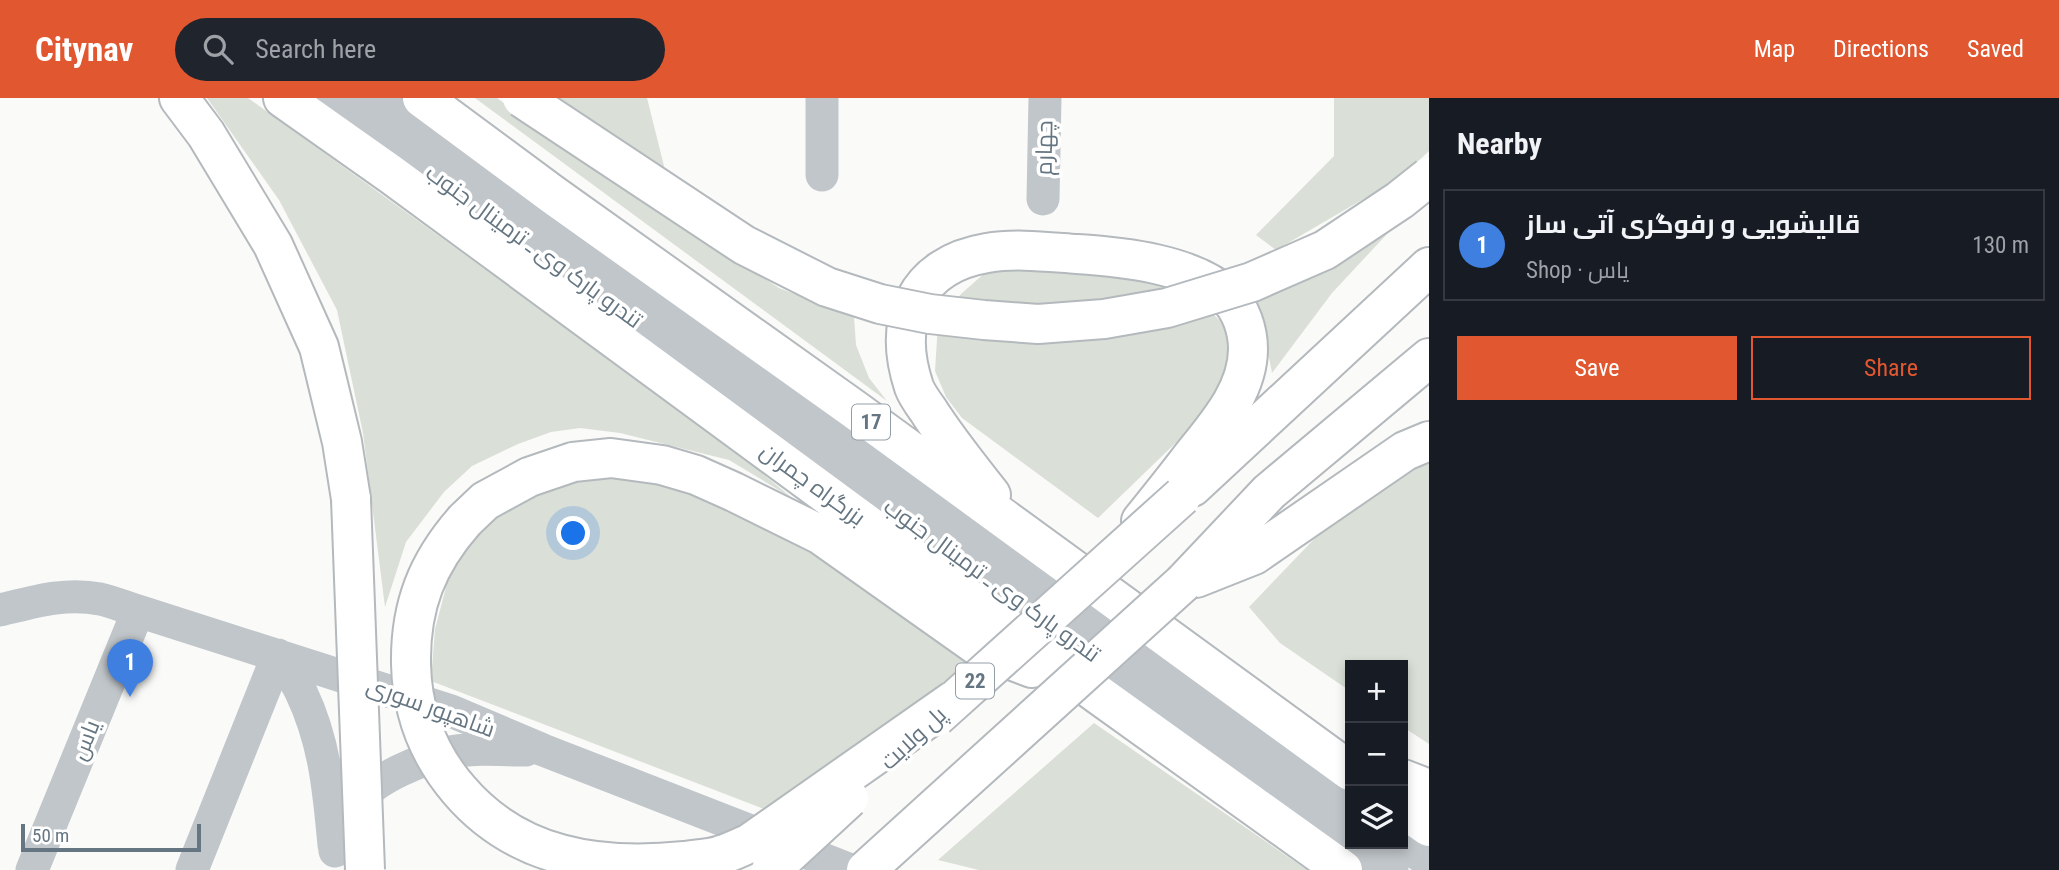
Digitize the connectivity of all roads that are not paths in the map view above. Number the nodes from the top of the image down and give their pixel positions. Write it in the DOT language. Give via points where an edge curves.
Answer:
graph roads {
  1 [pos="179,98"];
  2 [pos="283,98"];
  3 [pos="329,98"];
  4 [pos="373,98"];
  5 [pos="422,98"];
  6 [pos="522,98"];
  7 [pos="822,98"];
  8 [pos="1045,98"];
  9 [pos="822,175"];
  10 [pos="1429,177"];
  11 [pos="1043,199"];
  12 [pos="1429,267"];
  13 [pos="1429,358"];
  14 [pos="1429,441"];
  15 [pos="1017,530"];
  16 [pos="1113,558"];
  17 [pos="1184,582"];
  18 [pos="0,610"];
  19 [pos="138,611"];
  20 [pos="278,655"];
  21 [pos="1100,695"];
  22 [pos="406,696"];
  23 [pos="954,700"];
  24 [pos="451,711"];
  25 [pos="543,750"];
  26 [pos="448,752"];
  27 [pos="1334,755"];
  28 [pos="1408,781"];
  29 [pos="1429,789"];
  30 [pos="1345,801"];
  31 [pos="1408,812"];
  32 [pos="1429,827"];
  33 [pos="1345,836"];
  34 [pos="1408,847"];
  35 [pos="1363,849"];
  36 [pos="1429,862"];
  37 [pos="345,864"];
  38 [pos="32,870"];
  39 [pos="192,870"];
  40 [pos="771,870"];
  41 [pos="851,870"];
  42 [pos="866,870"];
  43 [pos="1343,870"];
  44 [pos="1392,870"];
  1 -- 37 [label="highway, bridge" via="273,245 318,347 342,442 351,499"];
  2 -- 21 [label="highway, بزرگراه چمران"];
  3 -- 33 [label="street, تندرو پارک وی ـ ترمینال جنوب"];
  4 -- 30 [label="street"];
  5 -- 15 [label="highway, 17"];
  6 -- 10 [label="highway, bridge" via="744,245 827,287 880,304 984,320 1038,324 1104,319 1167,308 1252,282 1325,250"];
  7 -- 9 [label="street"];
  8 -- 11 [label="street, چهارم"];
  12 -- 16 [label="highway, پل ولایت / 22, bridge"];
  13 -- 17 [label="highway" via="1269,492"];
  14 -- 17 [label="highway" via="1405,451 1254,555"];
  15 -- 16 [label="highway" via="915,389 907,353 907,317 920,288 960,260 988,253 1102,256 1194,275 1239,309 1249,346 1247,365 1223,417"];
  15 -- 27 [label="highway, 17"];
  16 -- 23 [label="highway, پل ولایت / 22, bridge"];
  17 -- 42 [label="highway, bridge"];
  18 -- 19 [label="street, شاهپور سوری" via="74,596"];
  19 -- 20 [label="street, شاهپور سوری"];
  19 -- 38 [label="street, یاس"];
  20 -- 22 [label="street, شاهپور سوری"];
  20 -- 37 [label="street" via="316,728"];
  20 -- 39 [label="street"];
  21 -- 23 [label="highway, bridge" via="982,649 821,535 734,492 662,465 611,458 573,462 529,477 485,501 447,541 428,572 411,640 415,706 423,731 435,759 476,810 539,849 570,860 621,866 656,866 721,855 750,843"];
  21 -- 43 [label="highway, بزرگراه چمران"];
  22 -- 24 [label="street, شاهپور سوری"];
  22 -- 37 [label="street" via="381,714 343,801"];
  23 -- 40 [label="highway, پل ولایت / 22, bridge"];
  24 -- 25 [label="street, شاهپور سوری"];
  24 -- 26 [label="street" via="463,722 466,733 461,745"];
  25 -- 26 [label="street"];
  25 -- 41 [label="street, شاهپور سوری"];
  26 -- 37 [label="street" via="393,773 359,797 341,828"];
  28 -- 29 [label="highway"];
  31 -- 32 [label="highway"];
  34 -- 36 [label="street"];
  35 -- 44 [label="street"];
}
